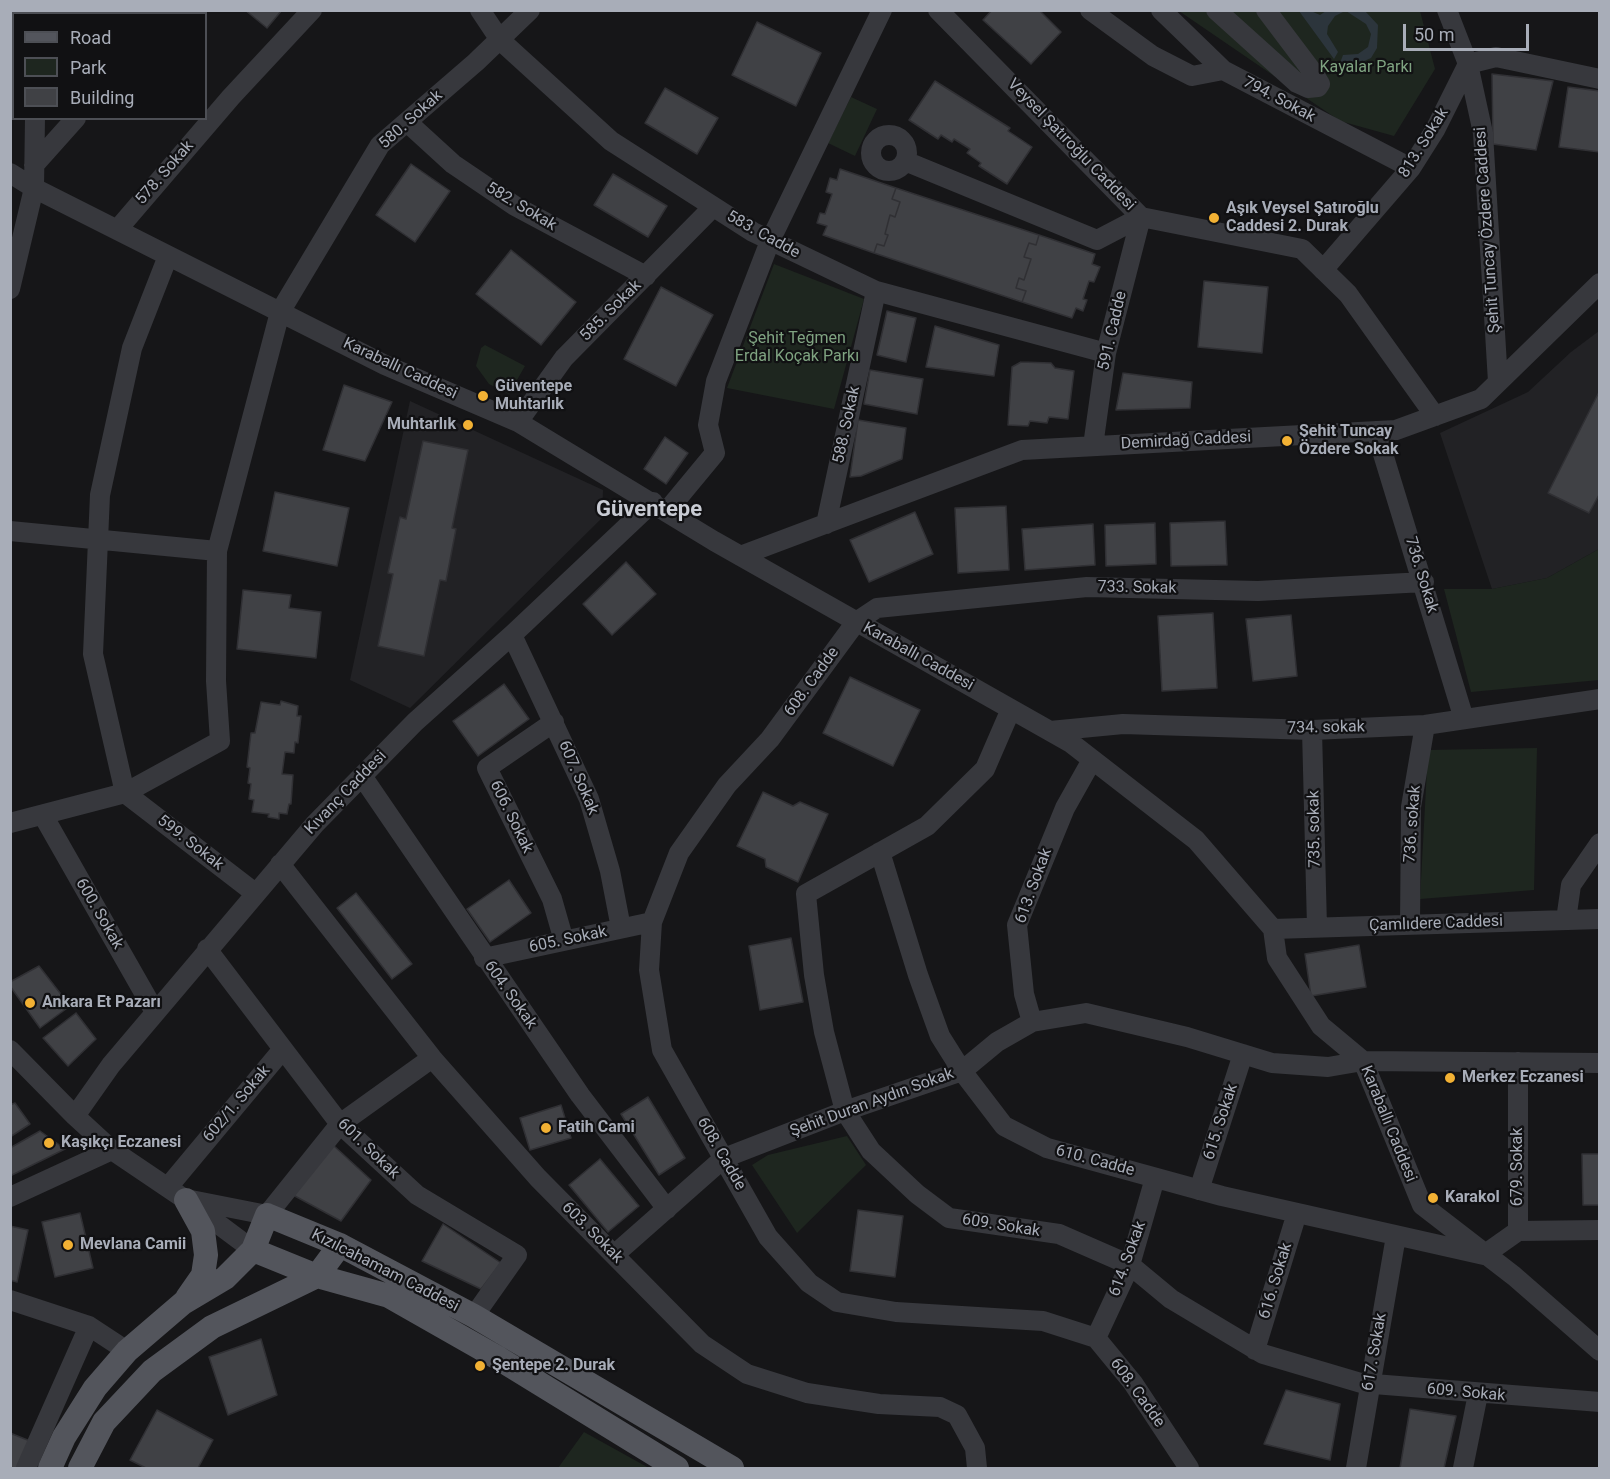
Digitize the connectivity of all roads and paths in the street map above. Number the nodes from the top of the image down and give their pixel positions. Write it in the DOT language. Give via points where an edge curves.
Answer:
graph roads {
  1 [pos="312,10"];
  2 [pos="480,10"];
  3 [pos="530,10"];
  4 [pos="882,10"];
  5 [pos="938,10"];
  6 [pos="1090,10"];
  7 [pos="1161,10"];
  8 [pos="1266,10"];
  9 [pos="1447,10"];
  10 [pos="1220,13"];
  11 [pos="500,39"];
  12 [pos="1468,64"];
  13 [pos="1223,70"];
  14 [pos="1599,79"];
  15 [pos="35,120"];
  16 [pos="74,120"];
  17 [pos="407,122"];
  18 [pos="905,161"];
  19 [pos="34,165"];
  20 [pos="1411,168"];
  21 [pos="10,173"];
  22 [pos="34,188"];
  23 [pos="713,207"];
  24 [pos="1141,217"];
  25 [pos="117,230"];
  26 [pos="770,241"];
  27 [pos="168,256"];
  28 [pos="1323,270"];
  29 [pos="646,276"];
  30 [pos="10,289"];
  31 [pos="876,291"];
  32 [pos="1595,294"];
  33 [pos="280,312"];
  34 [pos="1106,353"];
  35 [pos="1498,382"];
  36 [pos="1435,416"];
  37 [pos="518,422"];
  38 [pos="1377,431"];
  39 [pos="1093,446"];
  40 [pos="660,507"];
  41 [pos="826,524"];
  42 [pos="10,531"];
  43 [pos="98,540"];
  44 [pos="217,551"];
  45 [pos="740,556"];
  46 [pos="1424,582"];
  47 [pos="856,622"];
  48 [pos="512,635"];
  49 [pos="1599,699"];
  50 [pos="1011,709"];
  51 [pos="1464,719"];
  52 [pos="554,723"];
  53 [pos="1425,725"];
  54 [pos="1312,730"];
  55 [pos="1050,731"];
  56 [pos="1092,760"];
  57 [pos="362,776"];
  58 [pos="125,793"];
  59 [pos="44,816"];
  60 [pos="10,823"];
  61 [pos="1599,843"];
  62 [pos="880,852"];
  63 [pos="280,864"];
  64 [pos="255,893"];
  65 [pos="1599,919"];
  66 [pos="1566,920"];
  67 [pos="652,922"];
  68 [pos="1410,925"];
  69 [pos="1317,927"];
  70 [pos="621,928"];
  71 [pos="1273,929"];
  72 [pos="564,941"];
  73 [pos="207,949"];
  74 [pos="484,958"];
  75 [pos="155,1012"];
  76 [pos="1032,1022"];
  77 [pos="283,1049"];
  78 [pos="10,1050"];
  79 [pos="1243,1054"];
  80 [pos="432,1058"];
  81 [pos="1363,1061"];
  82 [pos="1518,1062"];
  83 [pos="1599,1063"];
  84 [pos="963,1071"];
  85 [pos="845,1111"];
  86 [pos="75,1116"];
  87 [pos="340,1124"];
  88 [pos="112,1149"];
  89 [pos="724,1158"];
  90 [pos="1155,1178"];
  91 [pos="1199,1190"];
  92 [pos="177,1193"];
  93 [pos="10,1197"];
  94 [pos="667,1209"];
  95 [pos="1297,1213"];
  96 [pos="267,1215"];
  97 [pos="1599,1230"];
  98 [pos="1518,1231"];
  99 [pos="1396,1236"];
  100 [pos="340,1245"];
  101 [pos="253,1250"];
  102 [pos="614,1255"];
  103 [pos="1484,1255"];
  104 [pos="1130,1264"];
  105 [pos="317,1276"];
  106 [pos="10,1300"];
  107 [pos="183,1303"];
  108 [pos="474,1316"];
  109 [pos="89,1326"];
  110 [pos="1096,1338"];
  111 [pos="1597,1346"];
  112 [pos="1255,1350"];
  113 [pos="127,1351"];
  114 [pos="1369,1384"];
  115 [pos="1478,1394"];
  116 [pos="1599,1402"];
  117 [pos="26,1468"];
  118 [pos="50,1468"];
  119 [pos="80,1468"];
  120 [pos="677,1468"];
  121 [pos="732,1468"];
  122 [pos="977,1468"];
  123 [pos="1190,1468"];
  124 [pos="1356,1468"];
  125 [pos="1463,1468"];
  1 -- 25 [label="street, 578. Sokak"];
  2 -- 11 [label="street, 583. Cadde"];
  3 -- 11 [label="street, 580. Sokak"];
  4 -- 26 [label="street"];
  5 -- 24 [label="street, Veysel Şatıroğlu Caddesi"];
  6 -- 13 [label="street" via="1153,56 1192,76"];
  7 -- 13 [label="street, 794. Sokak"];
  8 -- 10 [label="street" via="1312,70 1318,87 1297,84"];
  9 -- 12 [label="street, Şehit Tuncay Özdere Caddesi"];
  11 -- 17 [label="street, 580. Sokak"];
  11 -- 23 [label="street, 583. Cadde" via="611,141"];
  12 -- 14 [label="street" via="1496,57"];
  12 -- 20 [label="street, 813. Sokak"];
  12 -- 35 [label="street, Şehit Tuncay Özdere Caddesi" via="1483,133"];
  13 -- 20 [label="street, 794. Sokak"];
  15 -- 19 [label="street"];
  16 -- 19 [label="street"];
  17 -- 29 [label="street, 582. Sokak" via="453,164 515,206"];
  17 -- 33 [label="street, 580. Sokak" via="380,145"];
  18 -- 24 [label="street" via="1096,240"];
  19 -- 22 [label="street"];
  20 -- 28 [label="street, 813. Sokak"];
  21 -- 22 [label="street, Karaballı Caddesi"];
  22 -- 25 [label="street, Karaballı Caddesi"];
  22 -- 30 [label="street"];
  23 -- 26 [label="street, 583. Cadde"];
  23 -- 29 [label="street, 585. Sokak"];
  24 -- 28 [label="street, Veysel Şatıroğlu Caddesi" via="1302,249"];
  24 -- 34 [label="street, 591. Cadde"];
  25 -- 27 [label="street, Karaballı Caddesi"];
  26 -- 31 [label="street, 583. Cadde"];
  26 -- 40 [label="street, Kıvanç Caddesi" via="716,381 708,425 715,453"];
  27 -- 33 [label="street, Karaballı Caddesi"];
  27 -- 43 [label="street" via="132,348 100,495"];
  28 -- 36 [label="street, Veysel Şatıroğlu Caddesi" via="1348,294"];
  29 -- 37 [label="street, 585. Sokak" via="564,358"];
  31 -- 34 [label="street, 583. Cadde"];
  31 -- 41 [label="street, 588. Sokak"];
  32 -- 35 [label="street, Demirdağ Caddesi"];
  33 -- 37 [label="street, Karaballı Caddesi" via="385,365"];
  33 -- 44 [label="street, 580. Sokak"];
  34 -- 39 [label="street, 591. Cadde"];
  35 -- 36 [label="street, Demirdağ Caddesi" via="1481,399"];
  36 -- 38 [label="street, Demirdağ Caddesi" via="1396,430"];
  37 -- 40 [label="street, Karaballı Caddesi"];
  38 -- 39 [label="street, Demirdağ Caddesi"];
  38 -- 46 [label="street, 736. Sokak"];
  39 -- 41 [label="street, Demirdağ Caddesi" via="1022,450"];
  40 -- 45 [label="street, Karaballı Caddesi"];
  40 -- 48 [label="street, Kıvanç Caddesi"];
  41 -- 45 [label="street, Demirdağ Caddesi"];
  42 -- 43 [label="street"];
  43 -- 44 [label="street"];
  43 -- 58 [label="street" via="93,654"];
  44 -- 58 [label="street, 580. Sokak" via="216,681 220,741"];
  45 -- 47 [label="street, Karaballı Caddesi"];
  46 -- 47 [label="street, 733. Sokak" via="1258,591 1087,587 877,608"];
  46 -- 51 [label="street, 736. Sokak"];
  47 -- 50 [label="street, Karaballı Caddesi"];
  47 -- 67 [label="street, 608. Cadde" via="770,739 727,785 679,853"];
  48 -- 52 [label="street, 607. Sokak"];
  48 -- 57 [label="street, Kıvanç Caddesi" via="415,722"];
  49 -- 51 [label="street, 734. sokak"];
  50 -- 55 [label="street, Karaballı Caddesi"];
  50 -- 62 [label="street, 609. Sokak" via="985,769 927,826"];
  51 -- 53 [label="street, 734. sokak"];
  52 -- 70 [label="street, 607. Sokak" via="589,800 610,871"];
  52 -- 72 [label="street, 606. Sokak" via="487,768 552,899"];
  53 -- 54 [label="street, 734. sokak"];
  53 -- 68 [label="street, 736. sokak" via="1411,807"];
  54 -- 55 [label="street, 734. sokak" via="1123,724"];
  54 -- 69 [label="street, 735. sokak"];
  55 -- 56 [label="street, Karaballı Caddesi"];
  56 -- 71 [label="street, Karaballı Caddesi" via="1196,840"];
  56 -- 76 [label="street, 613. Sokak" via="1065,808 1017,926 1024,994"];
  57 -- 63 [label="street, Kıvanç Caddesi"];
  57 -- 74 [label="street, 604. Sokak"];
  58 -- 59 [label="street"];
  58 -- 64 [label="street, 599. Sokak"];
  59 -- 60 [label="street"];
  59 -- 75 [label="street, 600. Sokak"];
  61 -- 66 [label="street" via="1571,885"];
  62 -- 84 [label="street, 610. Cadde" via="940,1036"];
  62 -- 85 [label="street, 609. Sokak" via="806,894 816,986"];
  63 -- 64 [label="street, Kıvanç Caddesi"];
  63 -- 80 [label="street, 603. Sokak"];
  64 -- 73 [label="street, Kıvanç Caddesi"];
  65 -- 66 [label="street, Çamlıdere Caddesi"];
  66 -- 68 [label="street, Çamlıdere Caddesi"];
  67 -- 70 [label="street, 605. Sokak"];
  67 -- 89 [label="street, 608. Cadde" via="649,969 662,1050"];
  68 -- 69 [label="street, Çamlıdere Caddesi"];
  69 -- 71 [label="street, Çamlıdere Caddesi"];
  70 -- 72 [label="street, 605. Sokak"];
  71 -- 81 [label="street, Karaballı Caddesi" via="1278,958 1321,1026"];
  72 -- 74 [label="street, 605. Sokak"];
  73 -- 75 [label="street, Kıvanç Caddesi"];
  73 -- 77 [label="street, 601. Sokak"];
  74 -- 94 [label="street, 604. Sokak" via="580,1095"];
  75 -- 86 [label="street, Kıvanç Caddesi"];
  76 -- 79 [label="street, Şehit Duran Aydın Sokak" via="1086,1013"];
  76 -- 84 [label="street, Şehit Duran Aydın Sokak" via="997,1042"];
  77 -- 87 [label="street, 601. Sokak"];
  77 -- 92 [label="street, 602/1. Sokak"];
  78 -- 86 [label="street"];
  79 -- 81 [label="street, Şehit Duran Aydın Sokak" via="1272,1063 1328,1067"];
  79 -- 91 [label="street, 615. Sokak"];
  80 -- 87 [label="street"];
  80 -- 102 [label="street, 603. Sokak" via="538,1178"];
  81 -- 82 [label="street, Şehit Duran Aydın Sokak"];
  81 -- 103 [label="street, Karaballı Caddesi" via="1422,1205"];
  82 -- 83 [label="street, Şehit Duran Aydın Sokak"];
  82 -- 98 [label="street, 679. Sokak"];
  84 -- 85 [label="street, Şehit Duran Aydın Sokak"];
  84 -- 90 [label="street, 610. Cadde" via="1004,1126 1047,1148"];
  85 -- 89 [label="street, Şehit Duran Aydın Sokak"];
  85 -- 104 [label="street, 609. Sokak" via="871,1151 949,1218 1059,1234"];
  86 -- 88 [label="street"];
  87 -- 96 [label="street"];
  87 -- 108 [label="street, 601. Sokak" via="417,1195 517,1255"];
  88 -- 92 [label="street"];
  88 -- 93 [label="street"];
  89 -- 94 [label="street, Şehit Duran Aydın Sokak"];
  89 -- 110 [label="street, 608. Cadde" via="768,1237 809,1283 837,1302 896,1312 1042,1321"];
  90 -- 91 [label="street, 610. Cadde"];
  90 -- 104 [label="street, 614. Sokak"];
  91 -- 95 [label="street, 610. Cadde"];
  92 -- 96 [label="street"];
  92 -- 101 [label="street"];
  92 -- 107 [label="main road" via="203,1231 206,1255 203,1275"];
  94 -- 102 [label="street, Şehit Duran Aydın Sokak"];
  95 -- 99 [label="street, 610. Cadde"];
  95 -- 112 [label="street, 616. Sokak"];
  96 -- 100 [label="main road, Kızılcahamam Caddesi"];
  96 -- 101 [label="main road"];
  97 -- 98 [label="street"];
  98 -- 103 [label="street"];
  99 -- 103 [label="street, 610. Cadde"];
  99 -- 114 [label="street, 617. Sokak"];
  100 -- 105 [label="main road"];
  100 -- 108 [label="main road, Kızılcahamam Caddesi"];
  101 -- 105 [label="main road, Kızılcahamam Caddesi"];
  101 -- 107 [label="main road" via="225,1278"];
  102 -- 122 [label="street, 603. Sokak" via="702,1344 747,1374 807,1393 879,1404 940,1407 957,1415 975,1448"];
  103 -- 111 [label="street, Karaballı Caddesi"];
  104 -- 110 [label="street, 614. Sokak"];
  104 -- 112 [label="street, 609. Sokak" via="1171,1299"];
  105 -- 119 [label="main road" via="212,1327 152,1371 104,1422"];
  105 -- 120 [label="main road, Kızılcahamam Caddesi" via="389,1296"];
  106 -- 109 [label="street"];
  107 -- 113 [label="main road"];
  108 -- 121 [label="main road, Kızılcahamam Caddesi"];
  109 -- 113 [label="street"];
  109 -- 117 [label="street"];
  110 -- 123 [label="street, 608. Cadde" via="1133,1383"];
  112 -- 114 [label="street, 609. Sokak"];
  113 -- 118 [label="main road" via="96,1388 64,1437"];
  114 -- 115 [label="street, 609. Sokak"];
  114 -- 124 [label="street, 617. Sokak"];
  115 -- 116 [label="street, 609. Sokak"];
  115 -- 125 [label="street"];
}
